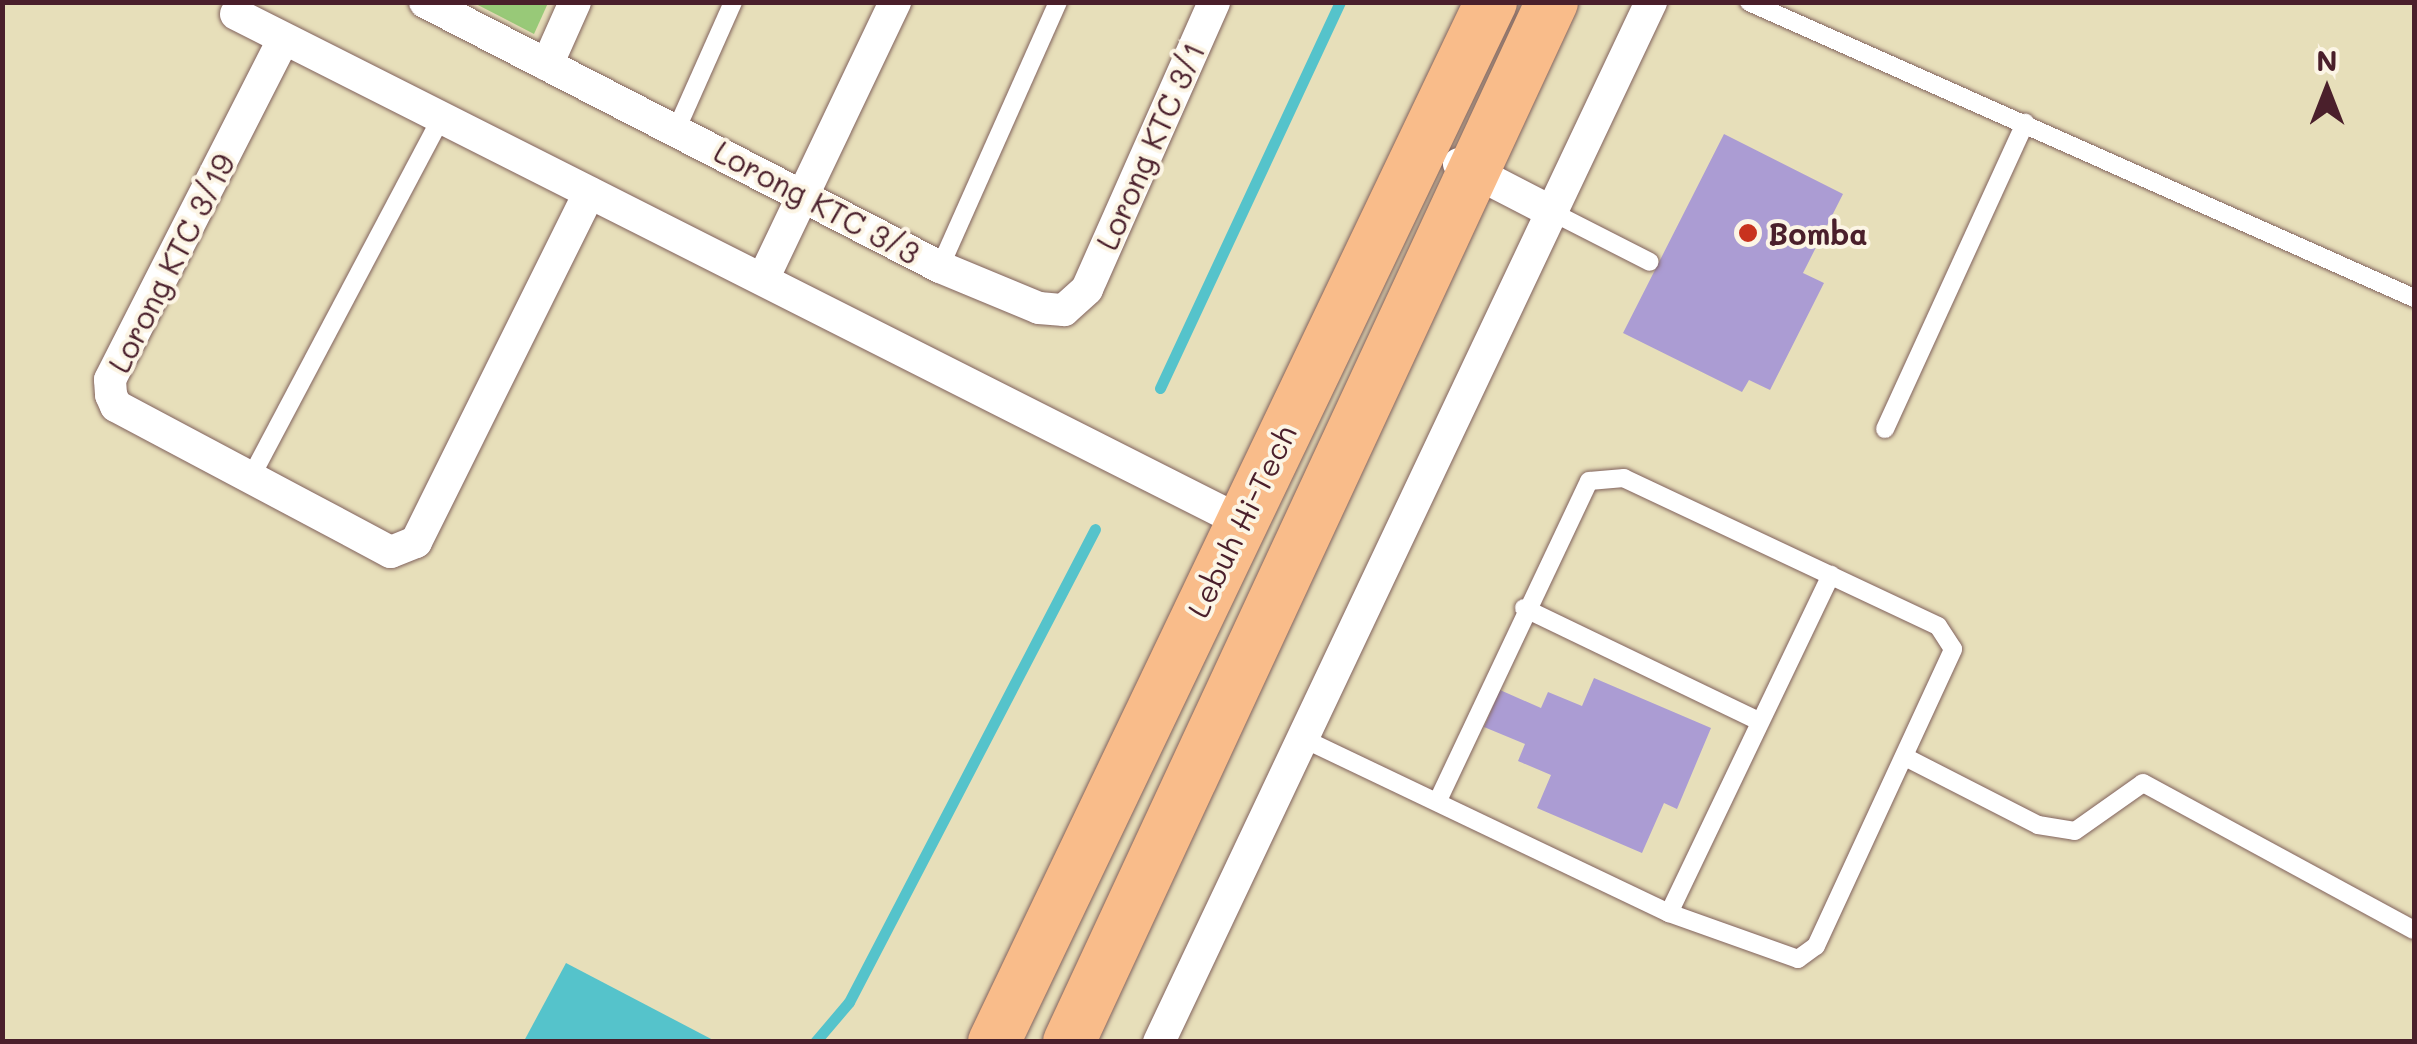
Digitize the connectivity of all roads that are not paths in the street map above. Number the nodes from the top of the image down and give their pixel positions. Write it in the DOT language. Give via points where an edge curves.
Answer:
graph roads {
  1 [pos="425,2"];
  2 [pos="576,2"];
  3 [pos="733,2"];
  4 [pos="894,2"];
  5 [pos="1058,2"];
  6 [pos="1214,2"];
  7 [pos="1491,2"];
  8 [pos="1552,2"];
  9 [pos="1651,2"];
  10 [pos="1749,2"];
  11 [pos="236,14"];
  12 [pos="284,40"];
  13 [pos="547,65"];
  14 [pos="441,118"];
  15 [pos="2025,123"];
  16 [pos="677,128"];
  17 [pos="1424,145"];
  18 [pos="1476,173"];
  19 [pos="803,192"];
  20 [pos="589,193"];
  21 [pos="1546,209"];
  22 [pos="1650,262"];
  23 [pos="940,267"];
  24 [pos="764,278"];
  25 [pos="1087,289"];
  26 [pos="2414,298"];
  27 [pos="1885,429"];
  28 [pos="251,477"];
  29 [pos="1240,521"];
  30 [pos="1830,575"];
  31 [pos="1524,608"];
  32 [pos="1759,721"];
  33 [pos="1302,738"];
  34 [pos="1908,759"];
  35 [pos="1438,802"];
  36 [pos="1668,913"];
  37 [pos="2414,930"];
  38 [pos="994,1042"];
  39 [pos="1069,1042"];
  40 [pos="1159,1042"];
  1 -- 13 [label="street, Lorong KTC 3/3"];
  2 -- 13 [label="street"];
  3 -- 16 [label="lane"];
  4 -- 19 [label="street"];
  5 -- 23 [label="lane"];
  6 -- 25 [label="street, Lorong KTC 3/1"];
  7 -- 17 [label="main road, Lebuh Hi-Tech"];
  8 -- 18 [label="main road"];
  9 -- 21 [label="street"];
  10 -- 15 [label="lane"];
  11 -- 12 [label="street"];
  12 -- 14 [label="street"];
  12 -- 28 [label="street, Lorong KTC 3/19" via="110,380 116,406"];
  13 -- 16 [label="street, Lorong KTC 3/3"];
  14 -- 20 [label="street"];
  14 -- 28 [label="lane"];
  15 -- 26 [label="lane"];
  15 -- 27 [label="lane"];
  16 -- 19 [label="street, Lorong KTC 3/3"];
  17 -- 18 [label="street"];
  17 -- 29 [label="main road, Lebuh Hi-Tech"];
  18 -- 21 [label="street"];
  18 -- 39 [label="main road"];
  19 -- 23 [label="street, Lorong KTC 3/3"];
  19 -- 24 [label="street"];
  20 -- 24 [label="street"];
  20 -- 28 [label="street, Lorong KTC 3/19" via="407,551 391,552"];
  21 -- 22 [label="lane"];
  21 -- 33 [label="street"];
  23 -- 25 [label="street, Lorong KTC 3/3" via="1038,308 1064,310"];
  24 -- 29 [label="street"];
  29 -- 38 [label="main road, Lebuh Hi-Tech"];
  30 -- 31 [label="lane" via="1624,478 1602,478 1575,496"];
  30 -- 32 [label="lane"];
  30 -- 34 [label="lane" via="1938,626 1953,649"];
  31 -- 32 [label="lane"];
  31 -- 35 [label="lane"];
  32 -- 36 [label="lane"];
  33 -- 35 [label="lane"];
  33 -- 40 [label="street"];
  34 -- 36 [label="lane" via="1816,946 1798,959"];
  34 -- 37 [label="lane" via="2038,825 2075,831 2142,783"];
  35 -- 36 [label="lane"];
}
